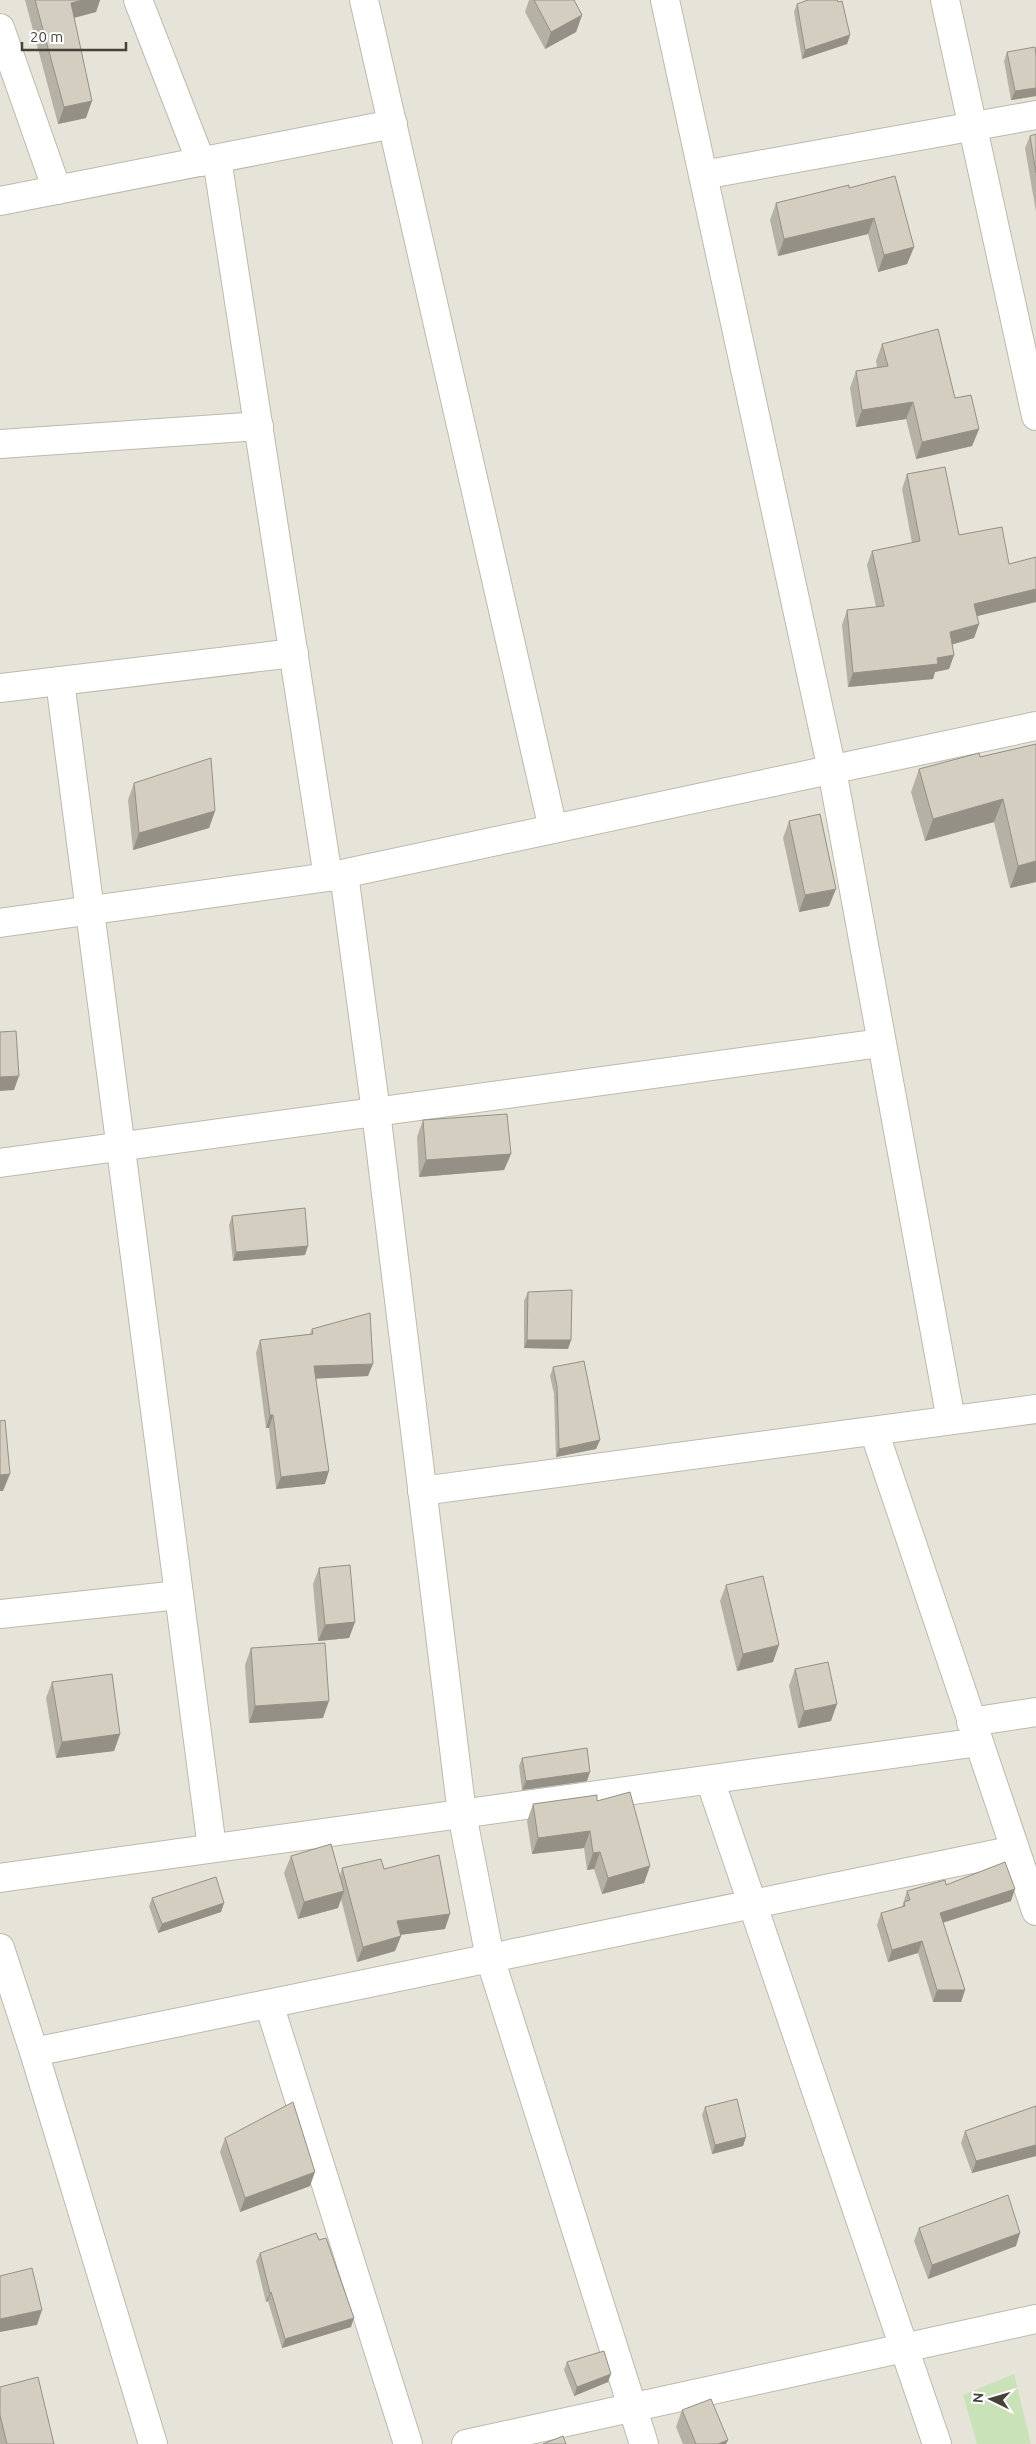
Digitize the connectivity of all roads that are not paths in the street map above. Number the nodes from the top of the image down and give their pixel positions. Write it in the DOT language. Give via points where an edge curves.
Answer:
graph roads {
  1 [pos="138,0"];
  2 [pos="364,0"];
  3 [pos="665,0"];
  4 [pos="946,0"];
  5 [pos="1,33"];
  6 [pos="1036,116"];
  7 [pos="392,124"];
  8 [pos="973,127"];
  9 [pos="209,160"];
  10 [pos="703,175"];
  11 [pos="58,190"];
  12 [pos="0,201"];
  13 [pos="1036,416"];
  14 [pos="259,426"];
  15 [pos="0,444"];
  16 [pos="294,653"];
  17 [pos="60,681"];
  18 [pos="0,688"];
  19 [pos="1036,726"];
  20 [pos="832,770"];
  21 [pos="553,829"];
  22 [pos="336,876"];
  23 [pos="90,910"];
  24 [pos="0,923"];
  25 [pos="881,1043"];
  26 [pos="376,1112"];
  27 [pos="120,1147"];
  28 [pos="0,1163"];
  29 [pos="1036,1409"];
  30 [pos="950,1420"];
  31 [pos="874,1431"];
  32 [pos="422,1491"];
  33 [pos="179,1595"];
  34 [pos="0,1614"];
  35 [pos="1036,1712"];
  36 [pos="975,1732"];
  37 [pos="710,1780"];
  38 [pos="462,1814"];
  39 [pos="212,1848"];
  40 [pos="1015,1850"];
  41 [pos="0,1878"];
  42 [pos="752,1904"];
  43 [pos="1036,1911"];
  44 [pos="0,1948"];
  45 [pos="490,1958"];
  46 [pos="269,2004"];
  47 [pos="34,2052"];
  48 [pos="1036,2319"];
  49 [pos="905,2348"];
  50 [pos="631,2408"];
  51 [pos="153,2444"];
  52 [pos="408,2444"];
  53 [pos="466,2444"];
  54 [pos="644,2444"];
  55 [pos="938,2444"];
  1 -- 9 [label="street"];
  2 -- 7 [label="street"];
  3 -- 10 [label="street"];
  4 -- 8 [label="street"];
  5 -- 11 [label="street"];
  6 -- 8 [label="street"];
  7 -- 9 [label="street"];
  7 -- 21 [label="street"];
  8 -- 10 [label="street"];
  8 -- 13 [label="street"];
  9 -- 11 [label="street"];
  9 -- 14 [label="street"];
  10 -- 20 [label="street"];
  11 -- 12 [label="street"];
  14 -- 15 [label="street"];
  14 -- 16 [label="street"];
  16 -- 17 [label="street"];
  16 -- 22 [label="street"];
  17 -- 18 [label="street"];
  17 -- 23 [label="street"];
  19 -- 20 [label="street"];
  20 -- 21 [label="street"];
  20 -- 25 [label="street"];
  21 -- 22 [label="street"];
  22 -- 23 [label="street"];
  22 -- 26 [label="street"];
  23 -- 24 [label="street"];
  23 -- 27 [label="street"];
  25 -- 26 [label="street"];
  25 -- 30 [label="street"];
  26 -- 27 [label="street"];
  26 -- 32 [label="street"];
  27 -- 28 [label="street"];
  27 -- 33 [label="street"];
  29 -- 30 [label="street"];
  30 -- 31 [label="street"];
  31 -- 32 [label="street"];
  31 -- 36 [label="street"];
  32 -- 38 [label="street"];
  33 -- 34 [label="street"];
  33 -- 39 [label="street"];
  35 -- 36 [label="street"];
  36 -- 37 [label="street"];
  36 -- 40 [label="street"];
  37 -- 38 [label="street"];
  37 -- 42 [label="street"];
  38 -- 39 [label="street"];
  38 -- 45 [label="street"];
  39 -- 41 [label="street"];
  40 -- 42 [label="street"];
  40 -- 43 [label="street"];
  42 -- 45 [label="street"];
  42 -- 49 [label="street"];
  44 -- 47 [label="street"];
  45 -- 46 [label="street"];
  45 -- 50 [label="street"];
  46 -- 47 [label="street"];
  46 -- 52 [label="street"];
  47 -- 51 [label="street"];
  48 -- 49 [label="street"];
  49 -- 50 [label="street"];
  49 -- 55 [label="street"];
  50 -- 53 [label="street"];
  50 -- 54 [label="street"];
}
